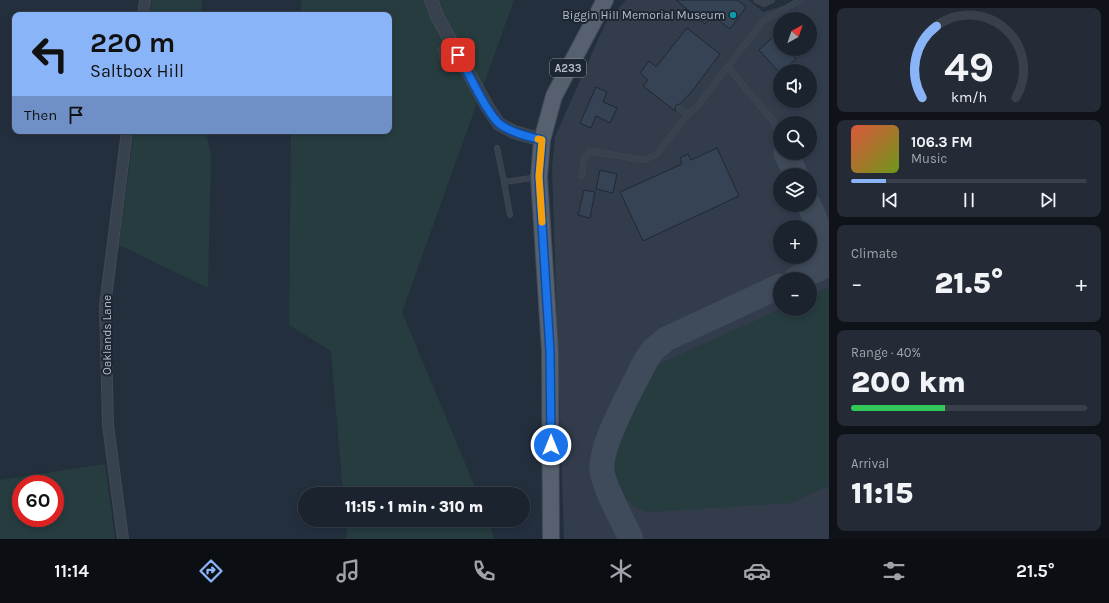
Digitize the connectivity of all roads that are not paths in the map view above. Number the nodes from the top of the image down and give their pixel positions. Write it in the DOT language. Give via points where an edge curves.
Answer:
graph roads {
  1 [pos="145,0"];
  2 [pos="431,0"];
  3 [pos="605,0"];
  4 [pos="756,0"];
  5 [pos="772,0"];
  6 [pos="800,0"];
  7 [pos="143,12"];
  8 [pos="451,42"];
  9 [pos="444,62"];
  10 [pos="728,67"];
  11 [pos="679,108"];
  12 [pos="688,114"];
  13 [pos="773,121"];
  14 [pos="128,134"];
  15 [pos="542,140"];
  16 [pos="497,148"];
  17 [pos="539,176"];
  18 [pos="582,176"];
  19 [pos="504,182"];
  20 [pos="510,214"];
  21 [pos="123,539"];
  22 [pos="551,539"];
  1 -- 7 [label="street"];
  2 -- 8 [label="street"];
  3 -- 15 [label="main road, A233" via="554,96"];
  4 -- 5 [label="lane" via="764,4"];
  6 -- 10 [label="lane" via="762,22"];
  8 -- 9 [label="lane" via="440,50"];
  8 -- 15 [label="street" via="499,124 514,132"];
  10 -- 12 [label="lane" via="697,107"];
  10 -- 13 [label="lane"];
  11 -- 12 [label="lane"];
  12 -- 18 [label="lane" via="656,155 642,160 590,151 584,159"];
  14 -- 21 [label="street, Oaklands Lane" via="105,306 108,425"];
  15 -- 17 [label="main road, A233"];
  16 -- 19 [label="lane"];
  17 -- 19 [label="lane"];
  17 -- 22 [label="main road, A233" via="550,351"];
  19 -- 20 [label="lane"];
}
